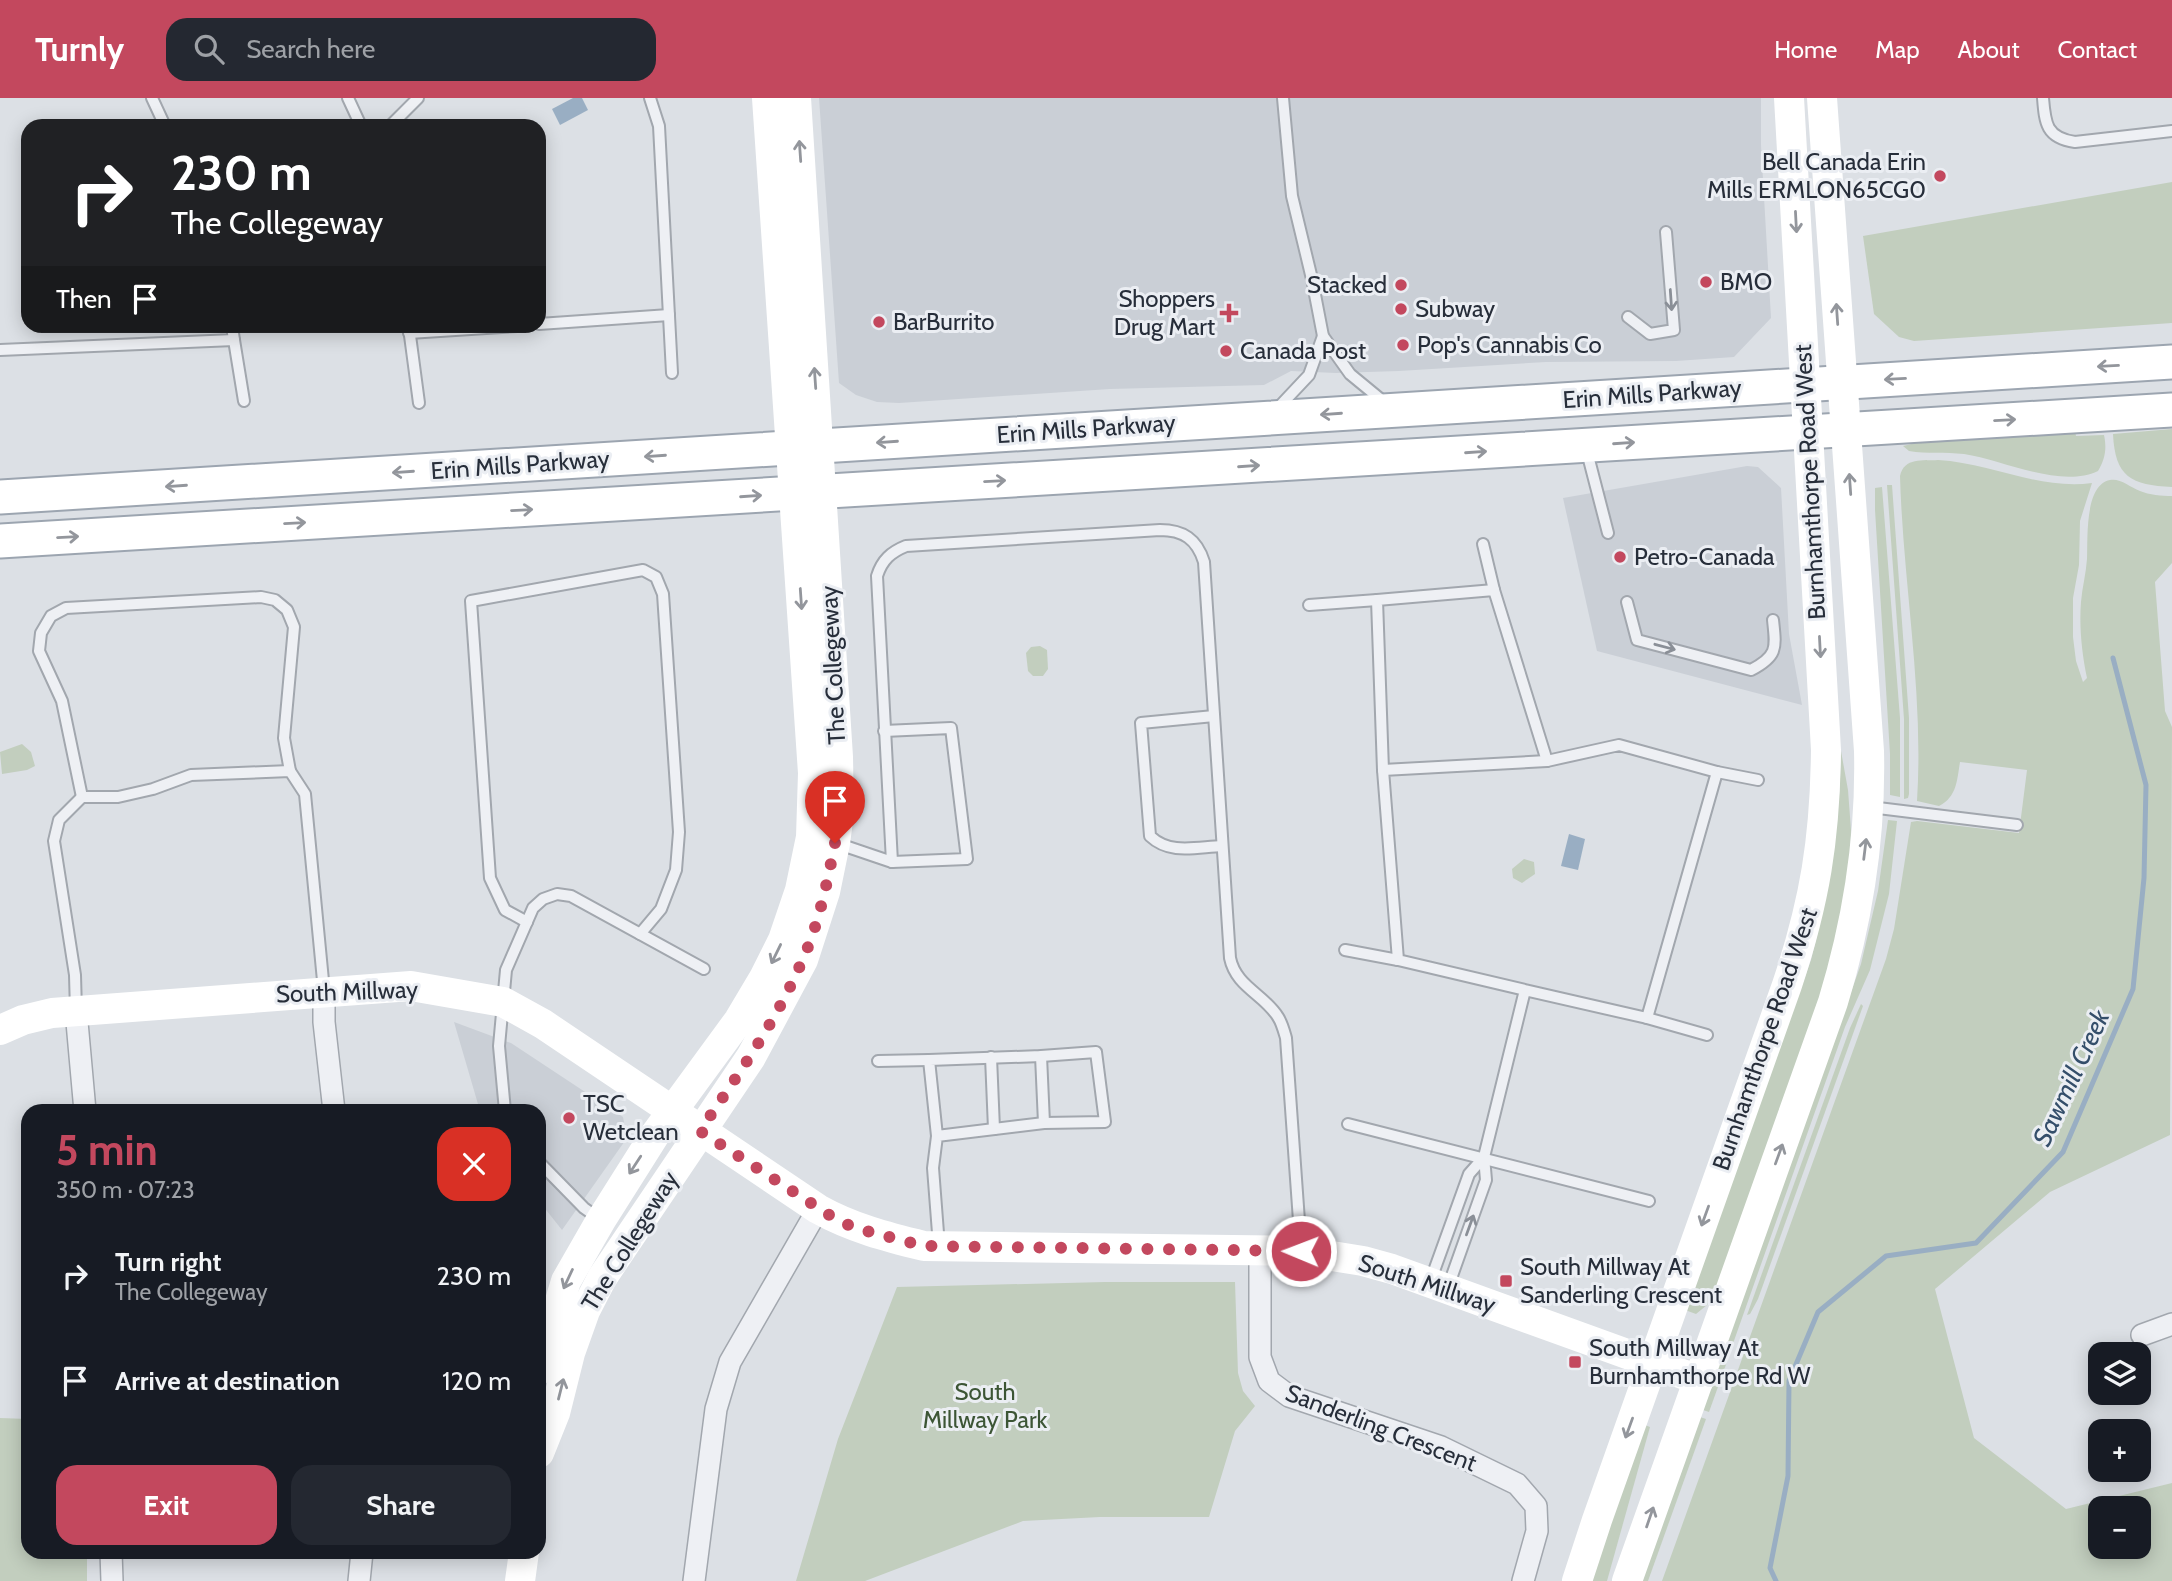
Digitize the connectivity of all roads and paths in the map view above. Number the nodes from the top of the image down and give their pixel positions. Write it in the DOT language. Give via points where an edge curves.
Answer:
graph roads {
  1 [pos="152,98"];
  2 [pos="348,98"];
  3 [pos="418,98"];
  4 [pos="650,98"];
  5 [pos="767,98"];
  6 [pos="796,98"];
  7 [pos="1283,98"];
  8 [pos="1789,98"];
  9 [pos="1822,98"];
  10 [pos="2043,98"];
  11 [pos="162,119"];
  12 [pos="358,119"];
  13 [pos="397,119"];
  14 [pos="2172,131"];
  15 [pos="1666,232"];
  16 [pos="668,315"];
  17 [pos="1628,317"];
  18 [pos="546,324"];
  19 [pos="233,333"];
  20 [pos="410,333"];
  21 [pos="1323,336"];
  22 [pos="234,340"];
  23 [pos="0,350"];
  24 [pos="2159,363"];
  25 [pos="672,373"];
  26 [pos="1842,383"];
  27 [pos="1805,385"];
  28 [pos="244,401"];
  29 [pos="419,403"];
  30 [pos="1395,410"];
  31 [pos="2160,410"];
  32 [pos="1268,418"];
  33 [pos="1845,429"];
  34 [pos="1808,432"];
  35 [pos="1585,445"];
  36 [pos="805,447"];
  37 [pos="808,492"];
  38 [pos="0,497"];
  39 [pos="1608,533"];
  40 [pos="0,541"];
  41 [pos="1483,544"];
  42 [pos="1494,590"];
  43 [pos="1377,600"];
  44 [pos="1627,602"];
  45 [pos="1309,605"];
  46 [pos="1773,620"];
  47 [pos="1214,716"];
  48 [pos="884,732"];
  49 [pos="1546,761"];
  50 [pos="1383,769"];
  51 [pos="290,771"];
  52 [pos="1717,772"];
  53 [pos="1758,780"];
  54 [pos="82,797"];
  55 [pos="1869,806"];
  56 [pos="2017,825"];
  57 [pos="823,840"];
  58 [pos="1222,846"];
  59 [pos="892,862"];
  60 [pos="527,922"];
  61 [pos="640,934"];
  62 [pos="1345,950"];
  63 [pos="1398,960"];
  64 [pos="704,970"];
  65 [pos="1525,990"];
  66 [pos="324,991"];
  67 [pos="503,1002"];
  68 [pos="76,1011"];
  69 [pos="1647,1018"];
  70 [pos="0,1030"];
  71 [pos="1707,1035"];
  72 [pos="1041,1056"];
  73 [pos="991,1057"];
  74 [pos="929,1060"];
  75 [pos="877,1061"];
  76 [pos="84,1104"];
  77 [pos="333,1104"];
  78 [pos="504,1104"];
  79 [pos="672,1112"];
  80 [pos="1044,1124"];
  81 [pos="1348,1124"];
  82 [pos="994,1129"];
  83 [pos="700,1131"];
  84 [pos="937,1136"];
  85 [pos="1484,1157"];
  86 [pos="546,1169"];
  87 [pos="1649,1201"];
  88 [pos="818,1209"];
  89 [pos="601,1220"];
  90 [pos="939,1246"];
  91 [pos="1260,1251"];
  92 [pos="1301,1251"];
  93 [pos="1438,1286"];
  94 [pos="2172,1324"];
  95 [pos="2142,1335"];
  96 [pos="546,1347"];
  97 [pos="1652,1363"];
  98 [pos="1699,1380"];
  99 [pos="546,1436"];
  100 [pos="111,1559"];
  101 [pos="361,1559"];
  102 [pos="523,1559"];
  103 [pos="112,1581"];
  104 [pos="359,1581"];
  105 [pos="520,1581"];
  106 [pos="694,1581"];
  107 [pos="1523,1581"];
  108 [pos="1577,1581"];
  109 [pos="1627,1581"];
  1 -- 11 [label="lane"];
  2 -- 12 [label="lane"];
  3 -- 13 [label="lane"];
  4 -- 16 [label="lane" via="659,126"];
  5 -- 36 [label="street, The Collegeway"];
  36 -- 6 [label="street, The Collegeway, one-way"];
  7 -- 21 [label="lane" via="1292,196"];
  8 -- 27 [label="street, Burnhamthorpe Road West, one-way"];
  26 -- 9 [label="street, Burnhamthorpe Road West, one-way"];
  10 -- 14 [label="lane" via="2045,122 2066,141"];
  15 -- 17 [label="lane, one-way" via="1674,330 1650,334"];
  16 -- 18 [label="lane"];
  16 -- 25 [label="lane"];
  19 -- 22 [label="lane"];
  20 -- 29 [label="lane"];
  21 -- 30 [label="lane" via="1350,374"];
  21 -- 32 [label="lane" via="1309,375"];
  22 -- 23 [label="lane"];
  22 -- 28 [label="lane"];
  24 -- 26 [label="main road, Erin Mills Parkway, one-way"];
  26 -- 27 [label="main road, Erin Mills Parkway"];
  26 -- 33 [label="street, Burnhamthorpe Road West"];
  27 -- 30 [label="main road, Erin Mills Parkway"];
  27 -- 34 [label="street, Burnhamthorpe Road West"];
  30 -- 32 [label="main road, Erin Mills Parkway, one-way"];
  33 -- 31 [label="main road, Erin Mills Parkway, one-way"];
  32 -- 36 [label="main road, Erin Mills Parkway, one-way"];
  33 -- 34 [label="main road, Erin Mills Parkway"];
  55 -- 33 [label="street, Burnhamthorpe Road West, one-way"];
  35 -- 34 [label="main road, Erin Mills Parkway, one-way"];
  34 -- 97 [label="street, Burnhamthorpe Road West, one-way" via="1826,750 1818,872 1795,961"];
  37 -- 35 [label="main road, Erin Mills Parkway, one-way"];
  35 -- 39 [label="lane"];
  36 -- 37 [label="street, The Collegeway"];
  36 -- 38 [label="main road, Erin Mills Parkway, one-way"];
  40 -- 37 [label="main road, Erin Mills Parkway, one-way"];
  37 -- 57 [label="street, The Collegeway" via="813,773"];
  41 -- 42 [label="lane"];
  42 -- 43 [label="lane"];
  42 -- 49 [label="lane"];
  43 -- 45 [label="lane"];
  43 -- 50 [label="lane"];
  44 -- 46 [label="lane, one-way" via="1637,640 1751,670 1768,662 1776,643"];
  47 -- 48 [label="lane" via="1202,554 1184,533 1160,530 896,550 877,576"];
  47 -- 58 [label="lane"];
  47 -- 58 [label="lane" via="1141,723 1150,836 1172,849"];
  48 -- 59 [label="lane"];
  48 -- 59 [label="lane" via="951,729 967,859"];
  49 -- 50 [label="lane"];
  49 -- 52 [label="lane" via="1619,745"];
  50 -- 63 [label="lane"];
  51 -- 54 [label="lane" via="191,775 118,797"];
  51 -- 54 [label="lane" via="284,737 294,627 287,610 275,600 261,597 66,608 51,616 41,633 39,651 62,701"];
  51 -- 66 [label="lane" via="305,794 309,818"];
  52 -- 53 [label="lane"];
  52 -- 69 [label="lane"];
  54 -- 68 [label="lane" via="59,820 54,841 75,975"];
  55 -- 56 [label="lane"];
  98 -- 55 [label="street, Burnhamthorpe Road West, one-way" via="1841,976 1855,917"];
  57 -- 59 [label="lane"];
  57 -- 79 [label="street, The Collegeway, one-way" via="764,978"];
  57 -- 83 [label="street, The Collegeway" via="825,891 803,960 751,1057"];
  58 -- 92 [label="lane" via="1232,967 1242,983 1279,1017 1286,1038"];
  60 -- 61 [label="lane" via="533,908 557,894 571,896"];
  60 -- 61 [label="lane" via="505,910 490,878 471,601 643,570 656,577 663,594 679,832 676,870 661,909"];
  60 -- 67 [label="lane" via="506,970"];
  61 -- 64 [label="lane"];
  62 -- 63 [label="lane"];
  63 -- 65 [label="lane"];
  65 -- 69 [label="lane"];
  65 -- 85 [label="lane"];
  66 -- 67 [label="street, South Millway" via="411,986"];
  66 -- 68 [label="street, South Millway"];
  66 -- 77 [label="street"];
  67 -- 78 [label="lane" via="499,1046"];
  67 -- 79 [label="street, South Millway"];
  68 -- 70 [label="street, South Millway" via="23,1020"];
  68 -- 76 [label="street"];
  69 -- 71 [label="lane"];
  72 -- 73 [label="lane"];
  72 -- 80 [label="lane"];
  72 -- 80 [label="lane" via="1096,1052 1105,1122"];
  73 -- 74 [label="lane"];
  73 -- 82 [label="lane"];
  74 -- 75 [label="lane"];
  74 -- 84 [label="lane"];
  79 -- 83 [label="street, South Millway"];
  79 -- 89 [label="street, The Collegeway, one-way"];
  80 -- 82 [label="lane"];
  81 -- 85 [label="lane"];
  82 -- 84 [label="lane"];
  83 -- 88 [label="street, South Millway"];
  99 -- 83 [label="street, The Collegeway, one-way" via="585,1311"];
  84 -- 90 [label="lane" via="933,1168"];
  85 -- 87 [label="lane"];
  85 -- 93 [label="lane" via="1469,1174"];
  93 -- 85 [label="lane, one-way" via="1486,1180"];
  86 -- 89 [label="lane"];
  88 -- 90 [label="street, South Millway" via="870,1232"];
  88 -- 106 [label="street" via="726,1371 716,1409"];
  89 -- 96 [label="street, The Collegeway, one-way" via="566,1282"];
  90 -- 91 [label="street, South Millway"];
  91 -- 92 [label="street, South Millway"];
  91 -- 107 [label="street, Sanderling Crescent" via="1260,1357 1269,1381 1289,1396 1441,1447 1517,1484 1536,1506 1537,1531"];
  92 -- 93 [label="street, South Millway" via="1363,1261"];
  93 -- 97 [label="street, South Millway"];
  94 -- 95 [label="street"];
  97 -- 98 [label="street, South Millway"];
  97 -- 108 [label="street, Burnhamthorpe Road West, one-way"];
  109 -- 98 [label="street, Burnhamthorpe Road West, one-way"];
  100 -- 103 [label="street"];
  101 -- 104 [label="street"];
  102 -- 105 [label="street"];
}
